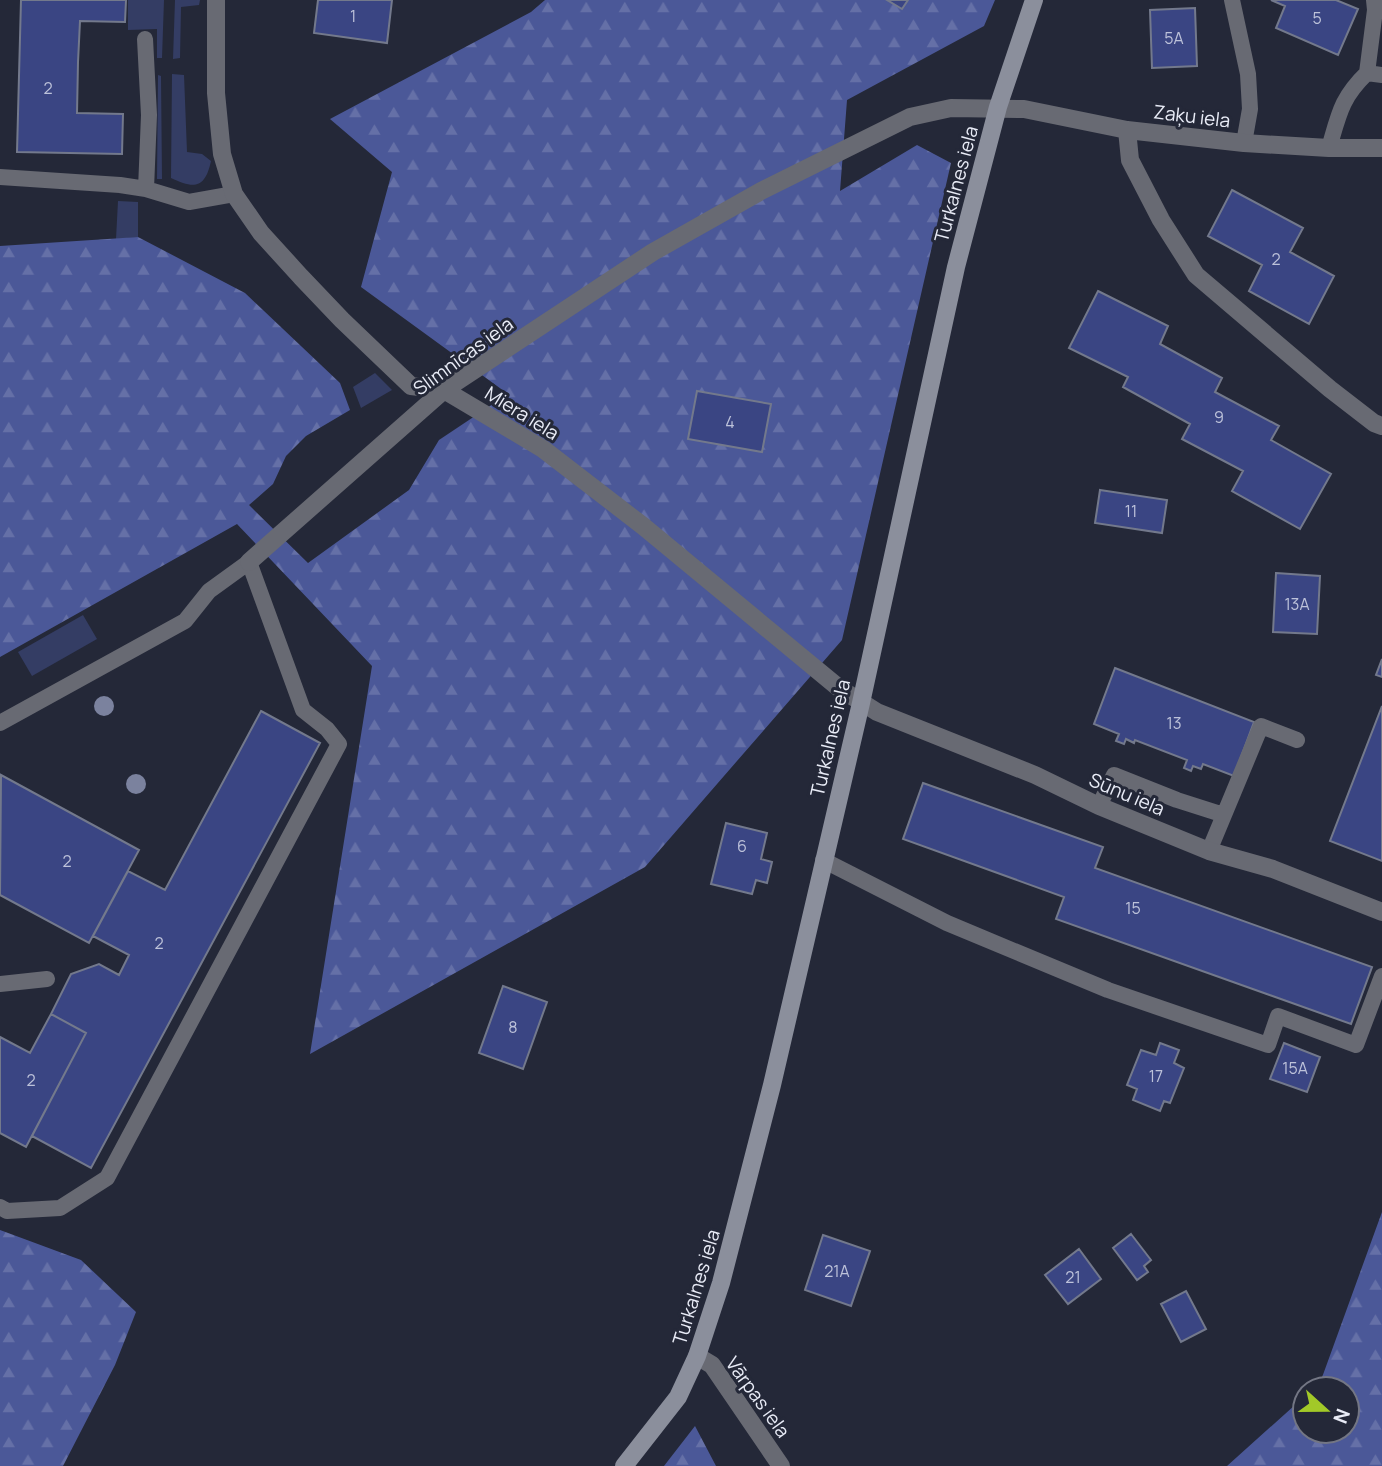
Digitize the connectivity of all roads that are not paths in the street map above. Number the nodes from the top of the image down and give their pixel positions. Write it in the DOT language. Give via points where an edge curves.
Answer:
graph roads {
  1 [pos="216,0"];
  2 [pos="1034,0"];
  3 [pos="1231,0"];
  4 [pos="1374,0"];
  5 [pos="145,39"];
  6 [pos="1374,74"];
  7 [pos="998,107"];
  8 [pos="1127,130"];
  9 [pos="1244,144"];
  10 [pos="1329,148"];
  11 [pos="1382,148"];
  12 [pos="0,177"];
  13 [pos="146,189"];
  14 [pos="234,194"];
  15 [pos="444,390"];
  16 [pos="1382,426"];
  17 [pos="249,562"];
  18 [pos="860,703"];
  19 [pos="0,723"];
  20 [pos="1297,740"];
  21 [pos="1099,806"];
  22 [pos="1223,815"];
  23 [pos="1209,851"];
  24 [pos="823,860"];
  25 [pos="1382,912"];
  26 [pos="1382,976"];
  27 [pos="47,979"];
  28 [pos="0,984"];
  29 [pos="0,1208"];
  30 [pos="697,1356"];
  31 [pos="624,1466"];
  32 [pos="781,1466"];
  1 -- 14 [label="street, Miera iela" via="216,93 222,154"];
  2 -- 7 [label="main road, Turkalnes iela"];
  3 -- 9 [label="lane" via="1248,74 1250,108"];
  4 -- 6 [label="lane"];
  5 -- 13 [label="lane"];
  6 -- 10 [label="lane" via="1349,91"];
  7 -- 8 [label="street, Zaķu iela"];
  7 -- 15 [label="street, Slimnīcas iela" via="951,108 911,117 761,191 653,252"];
  7 -- 18 [label="main road, Turkalnes iela" via="956,267"];
  8 -- 9 [label="street, Zaķu iela"];
  8 -- 16 [label="street" via="1130,160 1196,275 1330,389"];
  9 -- 10 [label="street, Zaķu iela"];
  10 -- 11 [label="street, Zaķu iela"];
  12 -- 13 [label="lane"];
  13 -- 14 [label="lane" via="189,202"];
  14 -- 15 [label="street, Miera iela" via="301,277 411,386"];
  15 -- 17 [label="street, Slimnīcas iela"];
  15 -- 18 [label="street, Miera iela" via="543,449"];
  17 -- 19 [label="lane, Slimnīcas iela" via="209,591 185,621"];
  17 -- 29 [label="lane" via="303,709 339,744 107,1178 60,1208"];
  18 -- 21 [label="street, Sūnu iela"];
  18 -- 24 [label="main road, Turkalnes iela"];
  20 -- 22 [label="lane" via="1261,726"];
  21 -- 22 [label="lane" via="1114,775"];
  21 -- 23 [label="street, Sūnu iela"];
  22 -- 23 [label="lane"];
  23 -- 25 [label="street, Sūnu iela" via="1273,869"];
  24 -- 26 [label="lane" via="947,923 1108,990 1268,1045 1278,1016 1356,1045"];
  24 -- 30 [label="main road, Turkalnes iela" via="765,1111 721,1283"];
  27 -- 28 [label="lane"];
  30 -- 31 [label="main road, Turkalnes iela" via="678,1396"];
  30 -- 32 [label="street, Vārpas iela" via="712,1365"];
}
